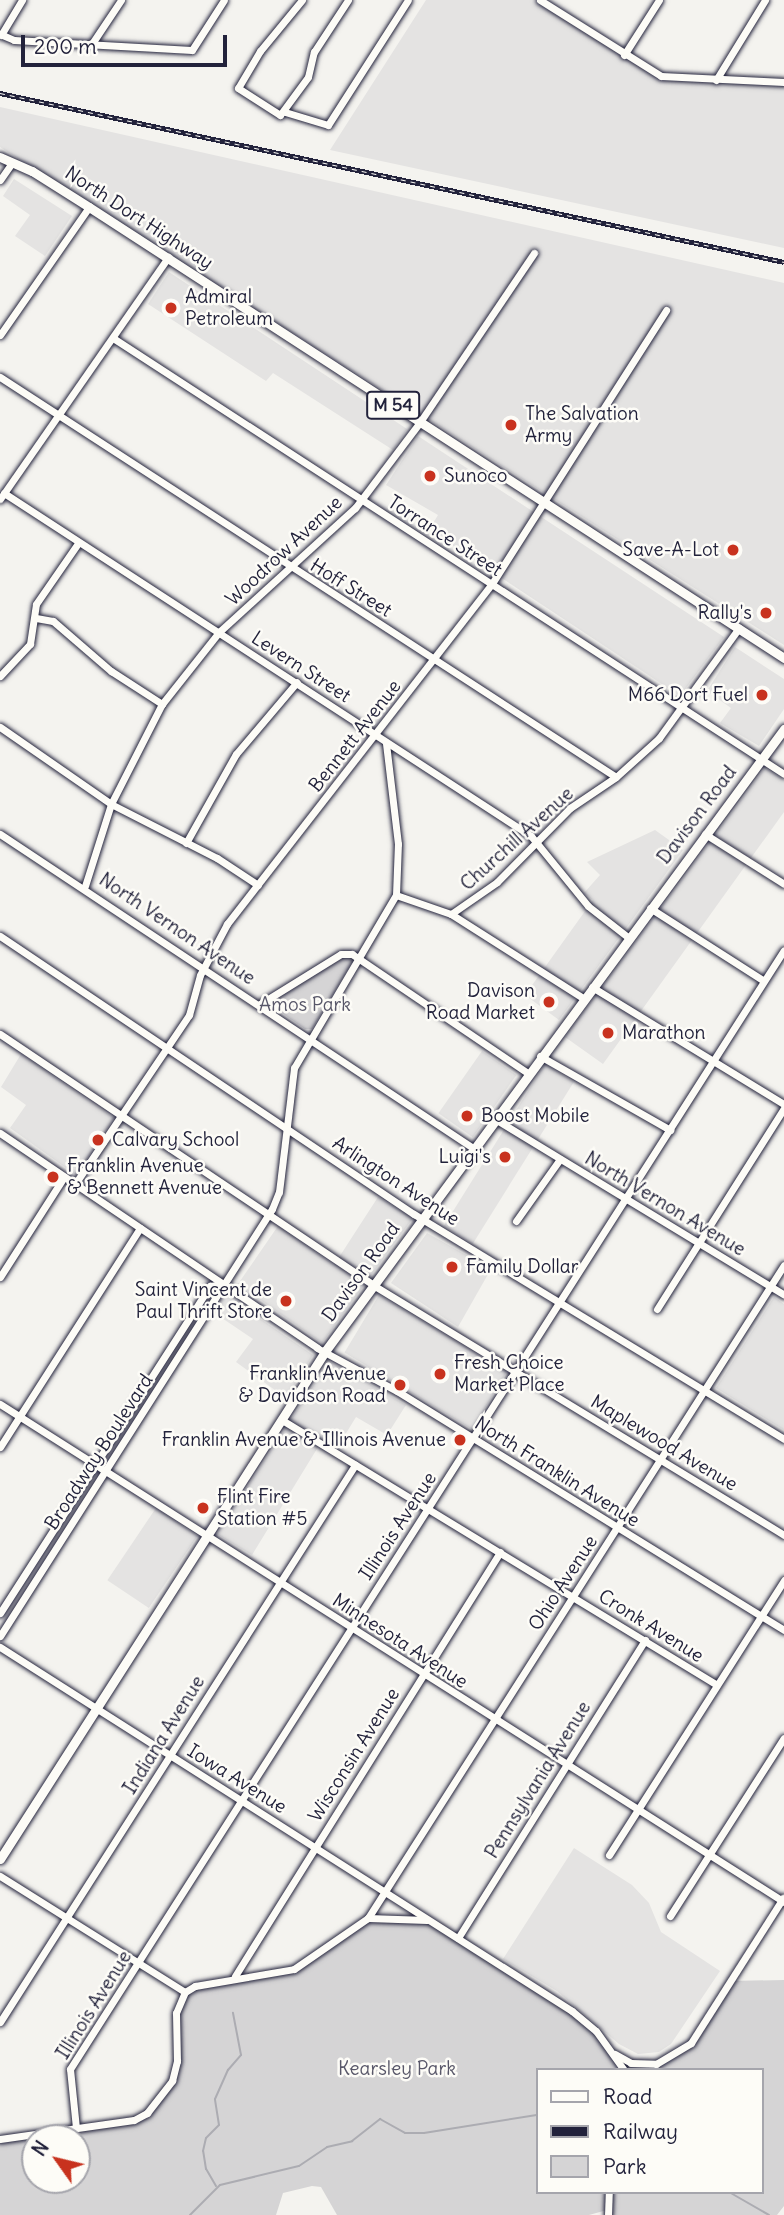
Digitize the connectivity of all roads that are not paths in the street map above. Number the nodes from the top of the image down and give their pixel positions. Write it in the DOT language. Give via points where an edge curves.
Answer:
graph roads {
  1 [pos="22,0"];
  2 [pos="121,0"];
  3 [pos="224,0"];
  4 [pos="302,0"];
  5 [pos="348,0"];
  6 [pos="408,0"];
  7 [pos="540,0"];
  8 [pos="659,0"];
  9 [pos="765,0"];
  10 [pos="549,2"];
  11 [pos="1,34"];
  12 [pos="91,45"];
  13 [pos="624,55"];
  14 [pos="716,80"];
  15 [pos="784,82"];
  16 [pos="285,112"];
  17 [pos="0,157"];
  18 [pos="12,163"];
  19 [pos="0,180"];
  20 [pos="89,207"];
  21 [pos="534,253"];
  22 [pos="168,257"];
  23 [pos="666,310"];
  24 [pos="0,335"];
  25 [pos="113,338"];
  26 [pos="0,377"];
  27 [pos="58,416"];
  28 [pos="420,422"];
  29 [pos="2,496"];
  30 [pos="362,500"];
  31 [pos="543,501"];
  32 [pos="79,542"];
  33 [pos="292,568"];
  34 [pos="491,585"];
  35 [pos="36,618"];
  36 [pos="740,628"];
  37 [pos="219,632"];
  38 [pos="784,658"];
  39 [pos="436,660"];
  40 [pos="0,676"];
  41 [pos="298,682"];
  42 [pos="162,704"];
  43 [pos="681,707"];
  44 [pos="784,729"];
  45 [pos="1,732"];
  46 [pos="373,733"];
  47 [pos="386,743"];
  48 [pos="761,759"];
  49 [pos="784,774"];
  50 [pos="616,777"];
  51 [pos="111,804"];
  52 [pos="0,834"];
  53 [pos="705,834"];
  54 [pos="535,841"];
  55 [pos="186,843"];
  56 [pos="784,884"];
  57 [pos="257,885"];
  58 [pos="85,886"];
  59 [pos="396,895"];
  60 [pos="650,908"];
  61 [pos="451,914"];
  62 [pos="0,936"];
  63 [pos="629,938"];
  64 [pos="784,950"];
  65 [pos="359,959"];
  66 [pos="204,967"];
  67 [pos="764,981"];
  68 [pos="592,987"];
  69 [pos="583,998"];
  70 [pos="260,1004"];
  71 [pos="0,1034"];
  72 [pos="310,1038"];
  73 [pos="167,1049"];
  74 [pos="540,1056"];
  75 [pos="713,1061"];
  76 [pos="528,1073"];
  77 [pos="784,1106"];
  78 [pos="121,1116"];
  79 [pos="495,1119"];
  80 [pos="286,1128"];
  81 [pos="670,1130"];
  82 [pos="0,1133"];
  83 [pos="473,1148"];
  84 [pos="560,1158"];
  85 [pos="64,1177"];
  86 [pos="75,1184"];
  87 [pos="625,1199"];
  88 [pos="268,1215"];
  89 [pos="422,1218"];
  90 [pos="516,1221"];
  91 [pos="140,1228"];
  92 [pos="699,1242"];
  93 [pos="784,1265"];
  94 [pos="0,1277"];
  95 [pos="223,1284"];
  96 [pos="373,1285"];
  97 [pos="770,1287"];
  98 [pos="784,1295"];
  99 [pos="559,1302"];
  100 [pos="657,1309"];
  101 [pos="326,1350"];
  102 [pos="516,1371"];
  103 [pos="705,1390"];
  104 [pos="0,1404"];
  105 [pos="19,1417"];
  106 [pos="282,1420"];
  107 [pos="472,1439"];
  108 [pos="784,1439"];
  109 [pos="0,1447"];
  110 [pos="661,1459"];
  111 [pos="96,1465"];
  112 [pos="355,1465"];
  113 [pos="106,1471"];
  114 [pos="427,1508"];
  115 [pos="617,1527"];
  116 [pos="784,1535"];
  117 [pos="207,1536"];
  118 [pos="500,1552"];
  119 [pos="784,1580"];
  120 [pos="279,1583"];
  121 [pos="573,1596"];
  122 [pos="0,1613"];
  123 [pos="761,1615"];
  124 [pos="351,1628"];
  125 [pos="784,1630"];
  126 [pos="0,1636"];
  127 [pos="645,1640"];
  128 [pos="0,1647"];
  129 [pos="423,1675"];
  130 [pos="717,1685"];
  131 [pos="96,1709"];
  132 [pos="495,1720"];
  133 [pos="784,1738"];
  134 [pos="170,1755"];
  135 [pos="566,1765"];
  136 [pos="241,1801"];
  137 [pos="637,1810"];
  138 [pos="314,1846"];
  139 [pos="609,1854"];
  140 [pos="709,1856"];
  141 [pos="0,1859"];
  142 [pos="0,1876"];
  143 [pos="385,1892"];
  144 [pos="783,1900"];
  145 [pos="670,1916"];
  146 [pos="67,1918"];
  147 [pos="369,1918"];
  148 [pos="431,1921"];
  149 [pos="457,1938"];
  150 [pos="138,1964"];
  151 [pos="235,1976"];
  152 [pos="185,1992"];
  153 [pos="0,2022"];
  154 [pos="614,2053"];
  155 [pos="656,2064"];
  156 [pos="623,2068"];
  157 [pos="649,2068"];
  158 [pos="76,2124"];
  159 [pos="91,2126"];
  160 [pos="21,2136"];
  161 [pos="0,2139"];
  162 [pos="609,2194"];
  163 [pos="608,2215"];
  1 -- 11 [label="street"];
  2 -- 12 [label="street"];
  3 -- 12 [label="street" via="192,50"];
  4 -- 16 [label="street" via="237,88 280,115"];
  5 -- 16 [label="street" via="314,52 308,77"];
  6 -- 16 [label="street" via="328,125"];
  7 -- 10 [label="street"];
  8 -- 13 [label="street"];
  9 -- 14 [label="street"];
  10 -- 13 [label="street"];
  11 -- 12 [label="street" via="14,40"];
  13 -- 14 [label="street" via="662,76"];
  14 -- 15 [label="street"];
  17 -- 18 [label="main road, North Dort Highway / M 54"];
  18 -- 19 [label="street"];
  18 -- 20 [label="main road, North Dort Highway / M 54"];
  20 -- 22 [label="main road, North Dort Highway / M 54"];
  20 -- 24 [label="street"];
  21 -- 28 [label="street, Woodrow Avenue"];
  22 -- 25 [label="street"];
  22 -- 28 [label="main road, North Dort Highway / M 54"];
  23 -- 31 [label="street, Bennett Avenue"];
  25 -- 27 [label="street"];
  25 -- 30 [label="street, Torrance Street"];
  26 -- 27 [label="street, Hoff Street"];
  27 -- 29 [label="street"];
  27 -- 33 [label="street, Hoff Street"];
  28 -- 30 [label="street, Woodrow Avenue"];
  28 -- 31 [label="main road, North Dort Highway / M 54"];
  29 -- 32 [label="street, Levern Street"];
  30 -- 33 [label="street, Woodrow Avenue"];
  30 -- 34 [label="street, Torrance Street"];
  31 -- 34 [label="street, Bennett Avenue"];
  31 -- 36 [label="main road, North Dort Highway / M 54"];
  32 -- 35 [label="street" via="36,604"];
  32 -- 37 [label="street, Levern Street"];
  33 -- 37 [label="street, Woodrow Avenue"];
  33 -- 39 [label="street, Hoff Street"];
  34 -- 39 [label="street, Bennett Avenue"];
  34 -- 43 [label="street, Torrance Street"];
  35 -- 40 [label="street" via="30,644"];
  35 -- 42 [label="street" via="53,621 111,671"];
  36 -- 38 [label="main road, North Dort Highway / M 54"];
  36 -- 43 [label="street, Churchill Avenue"];
  37 -- 41 [label="street, Levern Street"];
  37 -- 42 [label="street, Woodrow Avenue"];
  39 -- 46 [label="street, Bennett Avenue"];
  39 -- 50 [label="street, Hoff Street"];
  41 -- 46 [label="street, Levern Street"];
  41 -- 55 [label="street" via="236,754"];
  42 -- 51 [label="street, Woodrow Avenue"];
  43 -- 48 [label="street, Torrance Street"];
  43 -- 50 [label="street, Churchill Avenue" via="659,738"];
  44 -- 48 [label="main road, Davison Road"];
  45 -- 51 [label="street"];
  46 -- 47 [label="street, Levern Street"];
  46 -- 57 [label="street, Bennett Avenue"];
  47 -- 54 [label="street, Levern Street"];
  47 -- 59 [label="street, Broadway Boulevard" via="398,844"];
  48 -- 49 [label="street, Torrance Street"];
  48 -- 53 [label="main road, Davison Road"];
  50 -- 54 [label="street, Churchill Avenue" via="570,808"];
  51 -- 55 [label="street"];
  51 -- 58 [label="street, Woodrow Avenue"];
  52 -- 58 [label="street, North Vernon Avenue"];
  53 -- 56 [label="street"];
  53 -- 60 [label="main road, Davison Road"];
  54 -- 61 [label="street, Churchill Avenue" via="497,882"];
  54 -- 63 [label="street, Levern Street" via="588,906"];
  55 -- 57 [label="street"];
  57 -- 66 [label="street, Bennett Avenue" via="227,924"];
  58 -- 66 [label="street, North Vernon Avenue"];
  59 -- 61 [label="street"];
  59 -- 65 [label="street, Broadway Boulevard"];
  60 -- 63 [label="main road, Davison Road"];
  60 -- 67 [label="street"];
  61 -- 69 [label="street"];
  62 -- 73 [label="street, Arlington Avenue"];
  63 -- 68 [label="main road, Davison Road"];
  64 -- 67 [label="street, Illinois Avenue"];
  65 -- 70 [label="street" via="341,954"];
  65 -- 72 [label="street, Broadway Boulevard"];
  65 -- 76 [label="street"];
  66 -- 70 [label="street, North Vernon Avenue"];
  66 -- 73 [label="street, Bennett Avenue" via="189,1015"];
  67 -- 75 [label="street, Illinois Avenue"];
  68 -- 69 [label="main road, Davison Road"];
  68 -- 75 [label="street"];
  69 -- 74 [label="main road, Davison Road"];
  70 -- 72 [label="street, North Vernon Avenue"];
  71 -- 78 [label="street, Maplewood Avenue"];
  72 -- 80 [label="street, Broadway Boulevard" via="291,1077"];
  72 -- 83 [label="street, North Vernon Avenue"];
  73 -- 78 [label="street, Bennett Avenue"];
  73 -- 80 [label="street, Arlington Avenue"];
  74 -- 76 [label="main road, Davison Road"];
  74 -- 81 [label="street"];
  75 -- 77 [label="street"];
  75 -- 81 [label="street, Illinois Avenue"];
  76 -- 79 [label="main road, Davison Road"];
  77 -- 92 [label="street"];
  78 -- 86 [label="street, Bennett Avenue"];
  78 -- 88 [label="street, Maplewood Avenue"];
  79 -- 83 [label="main road, Davison Road"];
  79 -- 84 [label="street, North Vernon Avenue"];
  80 -- 88 [label="street, Broadway Boulevard" via="279,1192"];
  80 -- 89 [label="street, Arlington Avenue"];
  81 -- 87 [label="street, Illinois Avenue"];
  82 -- 85 [label="street, North Franklin Avenue"];
  83 -- 89 [label="main road, Davison Road"];
  84 -- 87 [label="street, North Vernon Avenue"];
  84 -- 90 [label="street"];
  85 -- 86 [label="street, North Franklin Avenue"];
  85 -- 94 [label="street"];
  86 -- 91 [label="street, North Franklin Avenue"];
  87 -- 92 [label="street, North Vernon Avenue"];
  87 -- 99 [label="street, Illinois Avenue"];
  88 -- 95 [label="street, Broadway Boulevard"];
  88 -- 96 [label="street, Maplewood Avenue"];
  89 -- 96 [label="main road, Davison Road"];
  89 -- 99 [label="street, Arlington Avenue"];
  91 -- 95 [label="street, North Franklin Avenue"];
  91 -- 105 [label="street"];
  92 -- 97 [label="street, North Vernon Avenue"];
  92 -- 100 [label="street"];
  93 -- 97 [label="street, Ohio Avenue"];
  95 -- 101 [label="street, North Franklin Avenue"];
  95 -- 111 [label="street, Broadway Boulevard" via="210,1286"];
  95 -- 113 [label="street, Broadway Boulevard"];
  96 -- 101 [label="main road, Davison Road"];
  96 -- 102 [label="street, Maplewood Avenue"];
  97 -- 98 [label="street, North Vernon Avenue"];
  97 -- 103 [label="street, Ohio Avenue"];
  99 -- 102 [label="street, Illinois Avenue"];
  99 -- 103 [label="street, Arlington Avenue"];
  101 -- 106 [label="main road, Davison Road"];
  101 -- 107 [label="street, North Franklin Avenue"];
  102 -- 107 [label="street, Illinois Avenue"];
  102 -- 110 [label="street, Maplewood Avenue"];
  103 -- 108 [label="street, Arlington Avenue"];
  103 -- 110 [label="street, Ohio Avenue"];
  104 -- 105 [label="street, Minnesota Avenue"];
  105 -- 109 [label="street"];
  105 -- 111 [label="street, Minnesota Avenue"];
  106 -- 112 [label="street, Cronk Avenue"];
  106 -- 117 [label="main road, Davison Road"];
  107 -- 114 [label="street, Illinois Avenue"];
  107 -- 115 [label="street, North Franklin Avenue"];
  110 -- 115 [label="street, Ohio Avenue"];
  110 -- 116 [label="street, Maplewood Avenue"];
  111 -- 113 [label="street, Minnesota Avenue"];
  111 -- 122 [label="street, Broadway Boulevard"];
  112 -- 114 [label="street, Cronk Avenue"];
  112 -- 120 [label="street, Indiana Avenue"];
  113 -- 117 [label="street, Minnesota Avenue"];
  113 -- 126 [label="street, Broadway Boulevard"];
  114 -- 118 [label="street, Cronk Avenue"];
  114 -- 124 [label="street, Illinois Avenue"];
  115 -- 121 [label="street, Ohio Avenue"];
  115 -- 123 [label="street, North Franklin Avenue"];
  117 -- 120 [label="street, Minnesota Avenue"];
  117 -- 131 [label="main road, Davison Road"];
  118 -- 121 [label="street, Cronk Avenue"];
  118 -- 129 [label="street, Wisconsin Avenue"];
  119 -- 123 [label="street"];
  120 -- 124 [label="street, Minnesota Avenue"];
  120 -- 134 [label="street, Indiana Avenue"];
  121 -- 127 [label="street, Cronk Avenue"];
  121 -- 132 [label="street, Ohio Avenue"];
  123 -- 125 [label="street, North Franklin Avenue"];
  123 -- 130 [label="street"];
  124 -- 129 [label="street, Minnesota Avenue"];
  124 -- 136 [label="street, Illinois Avenue"];
  127 -- 130 [label="street, Cronk Avenue"];
  127 -- 135 [label="street, Pennsylvania Avenue"];
  128 -- 131 [label="street, Iowa Avenue"];
  129 -- 132 [label="street, Minnesota Avenue"];
  129 -- 138 [label="street, Wisconsin Avenue"];
  130 -- 137 [label="street"];
  131 -- 134 [label="street, Iowa Avenue"];
  131 -- 141 [label="main road, Davison Road"];
  132 -- 135 [label="street, Minnesota Avenue"];
  132 -- 143 [label="street, Ohio Avenue"];
  133 -- 140 [label="street"];
  134 -- 136 [label="street, Iowa Avenue"];
  134 -- 146 [label="street, Indiana Avenue"];
  135 -- 137 [label="street, Minnesota Avenue"];
  135 -- 149 [label="street, Pennsylvania Avenue"];
  136 -- 138 [label="street, Iowa Avenue"];
  136 -- 150 [label="street, Illinois Avenue"];
  137 -- 139 [label="street"];
  137 -- 140 [label="street, Minnesota Avenue"];
  138 -- 143 [label="street, Iowa Avenue"];
  138 -- 151 [label="street, Wisconsin Avenue"];
  140 -- 144 [label="street, Minnesota Avenue"];
  140 -- 145 [label="street"];
  142 -- 146 [label="street"];
  143 -- 147 [label="street, Ohio Avenue"];
  143 -- 148 [label="street, Iowa Avenue"];
  144 -- 155 [label="street" via="691,2043"];
  146 -- 150 [label="street"];
  146 -- 153 [label="street, Indiana Avenue"];
  147 -- 148 [label="street"];
  147 -- 151 [label="street" via="294,1969"];
  148 -- 149 [label="street, Iowa Avenue"];
  149 -- 154 [label="street, Iowa Avenue" via="572,2011"];
  150 -- 152 [label="street"];
  150 -- 158 [label="street, Illinois Avenue" via="70,2069"];
  151 -- 152 [label="street"];
  152 -- 159 [label="street" via="174,2023 174,2075 165,2096 134,2120"];
  154 -- 155 [label="street" via="631,2063"];
  154 -- 156 [label="street"];
  155 -- 157 [label="street"];
  160 -- 161 [label="street"];
  162 -- 163 [label="street"];
}
